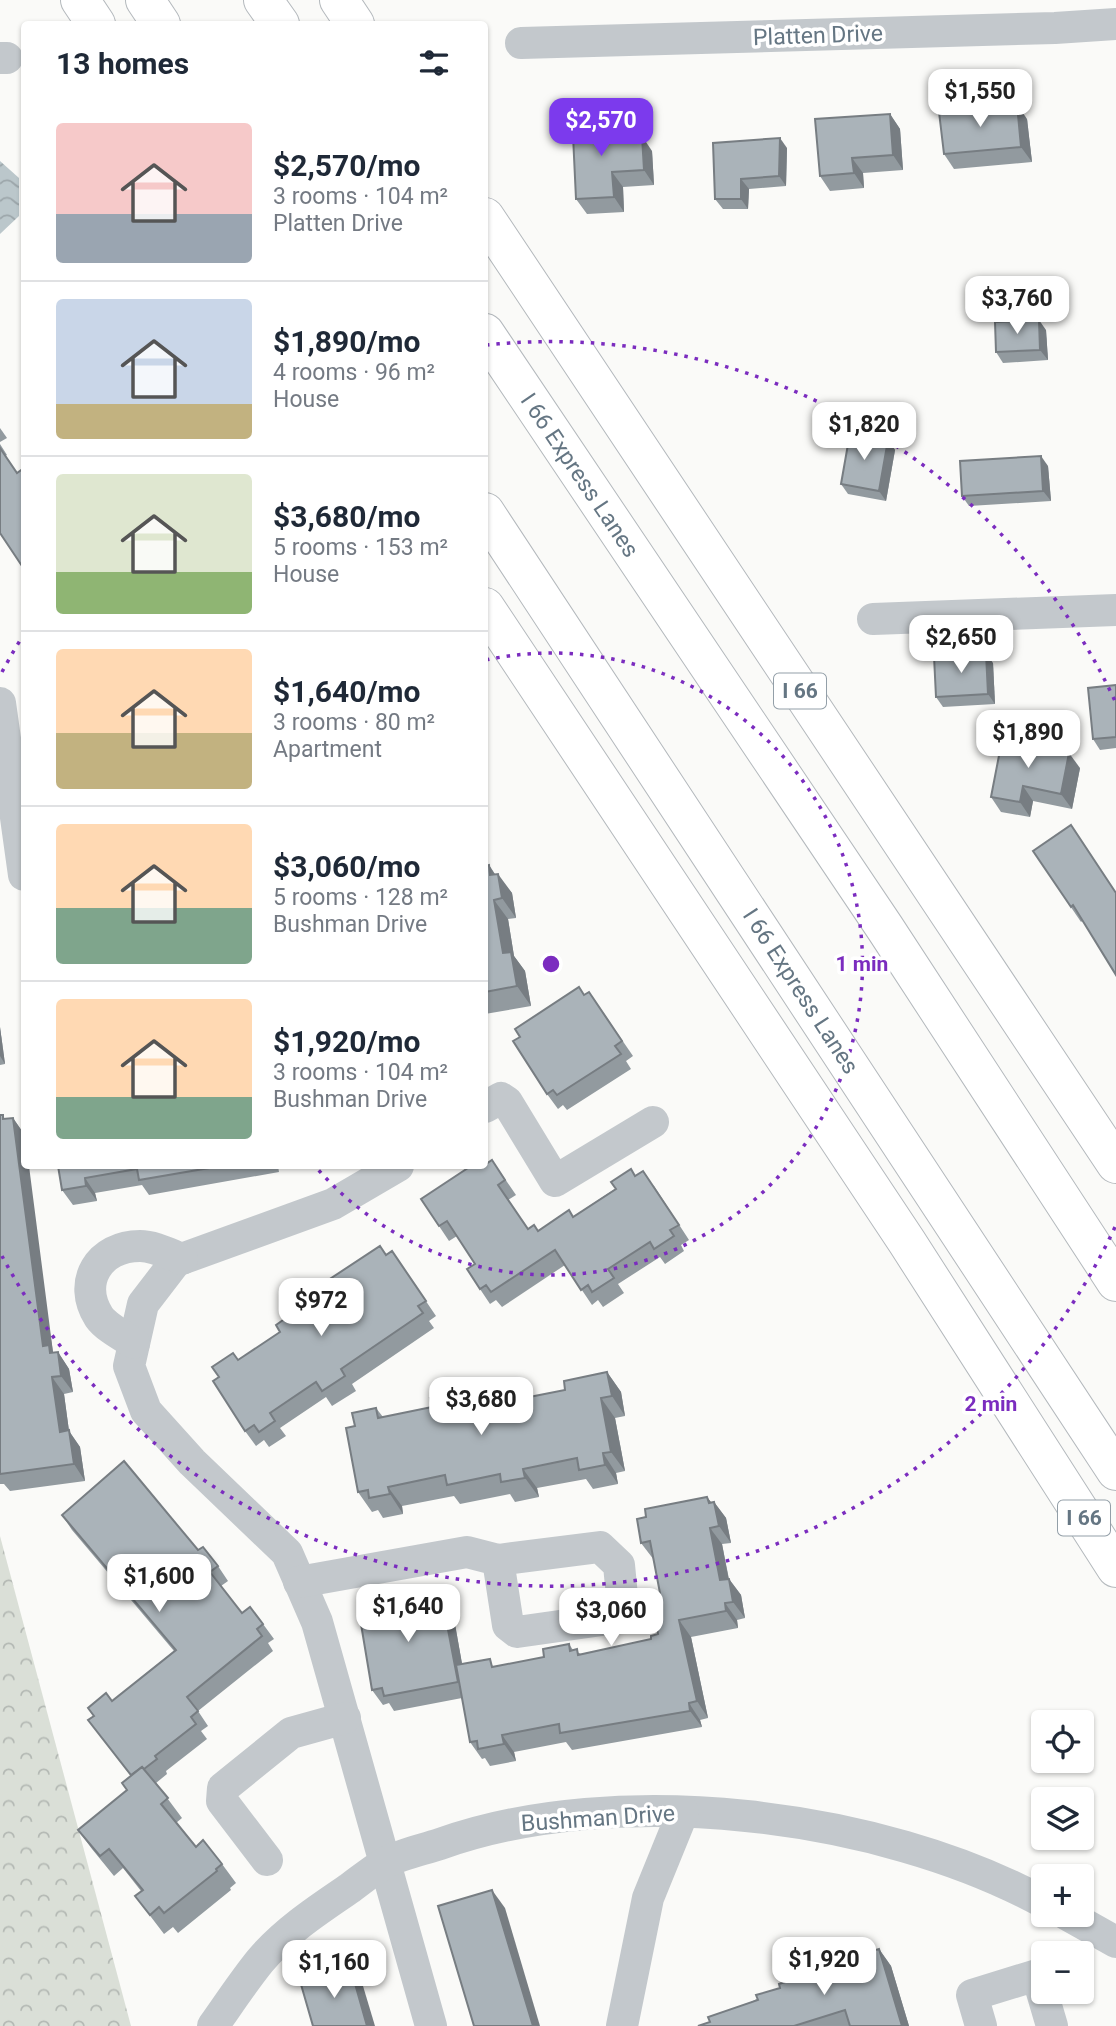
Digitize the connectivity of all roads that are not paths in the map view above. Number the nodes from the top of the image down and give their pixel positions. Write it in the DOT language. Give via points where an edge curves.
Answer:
graph roads {
  1 [pos="80,0"];
  2 [pos="145,0"];
  3 [pos="263,0"];
  4 [pos="339,0"];
  5 [pos="1112,0"];
  6 [pos="94,21"];
  7 [pos="159,21"];
  8 [pos="278,21"];
  9 [pos="353,21"];
  10 [pos="1116,26"];
  11 [pos="521,43"];
  12 [pos="488,222"];
  13 [pos="488,337"];
  14 [pos="488,517"];
  15 [pos="1116,610"];
  16 [pos="488,612"];
  17 [pos="873,619"];
  18 [pos="0,704"];
  19 [pos="21,854"];
  20 [pos="488,1105"];
  21 [pos="653,1122"];
  22 [pos="1116,1164"];
  23 [pos="393,1169"];
  24 [pos="182,1259"];
  25 [pos="1116,1282"];
  26 [pos="134,1343"];
  27 [pos="1116,1471"];
  28 [pos="498,1560"];
  29 [pos="1116,1568"];
  30 [pos="299,1582"];
  31 [pos="345,1718"];
  32 [pos="683,1812"];
  33 [pos="267,1860"];
  34 [pos="386,1863"];
  35 [pos="1031,1897"];
  36 [pos="1089,1927"];
  37 [pos="1116,1942"];
  38 [pos="213,2026"];
  39 [pos="431,2026"];
  40 [pos="622,2026"];
  41 [pos="981,2026"];
  42 [pos="1052,2026"];
  1 -- 6 [label="highway"];
  2 -- 7 [label="highway"];
  3 -- 8 [label="highway"];
  4 -- 9 [label="highway"];
  5 -- 10 [label="street"];
  10 -- 11 [label="street, Platten Drive"];
  12 -- 22 [label="highway, I 66"];
  13 -- 25 [label="highway, I 66 Express Lanes" via="885,928"];
  14 -- 27 [label="highway, I 66 Express Lanes"];
  15 -- 17 [label="street"];
  16 -- 29 [label="highway, I 66"];
  18 -- 19 [label="street"];
  20 -- 21 [label="street" via="501,1098 507,1102 555,1181"];
  23 -- 24 [label="street" via="333,1204"];
  24 -- 26 [label="street" via="143,1304"];
  24 -- 26 [label="street" via="139,1246 100,1260 90,1278 92,1302 101,1320"];
  26 -- 30 [label="street" via="129,1366 146,1411 287,1553"];
  28 -- 30 [label="street" via="467,1552"];
  30 -- 31 [label="street" via="317,1622"];
  31 -- 33 [label="street" via="291,1733 223,1788 222,1801"];
  31 -- 34 [label="street"];
  32 -- 34 [label="street, Bushman Drive" via="566,1815 510,1824"];
  32 -- 35 [label="street, Bushman Drive" via="776,1819 841,1830 909,1848"];
  32 -- 40 [label="street" via="648,1898"];
  34 -- 38 [label="street, Bushman Drive" via="295,1929 261,1960"];
  34 -- 39 [label="street"];
  36 -- 37 [label="street"];
  41 -- 42 [label="street" via="972,1995 1037,1975"];
}
